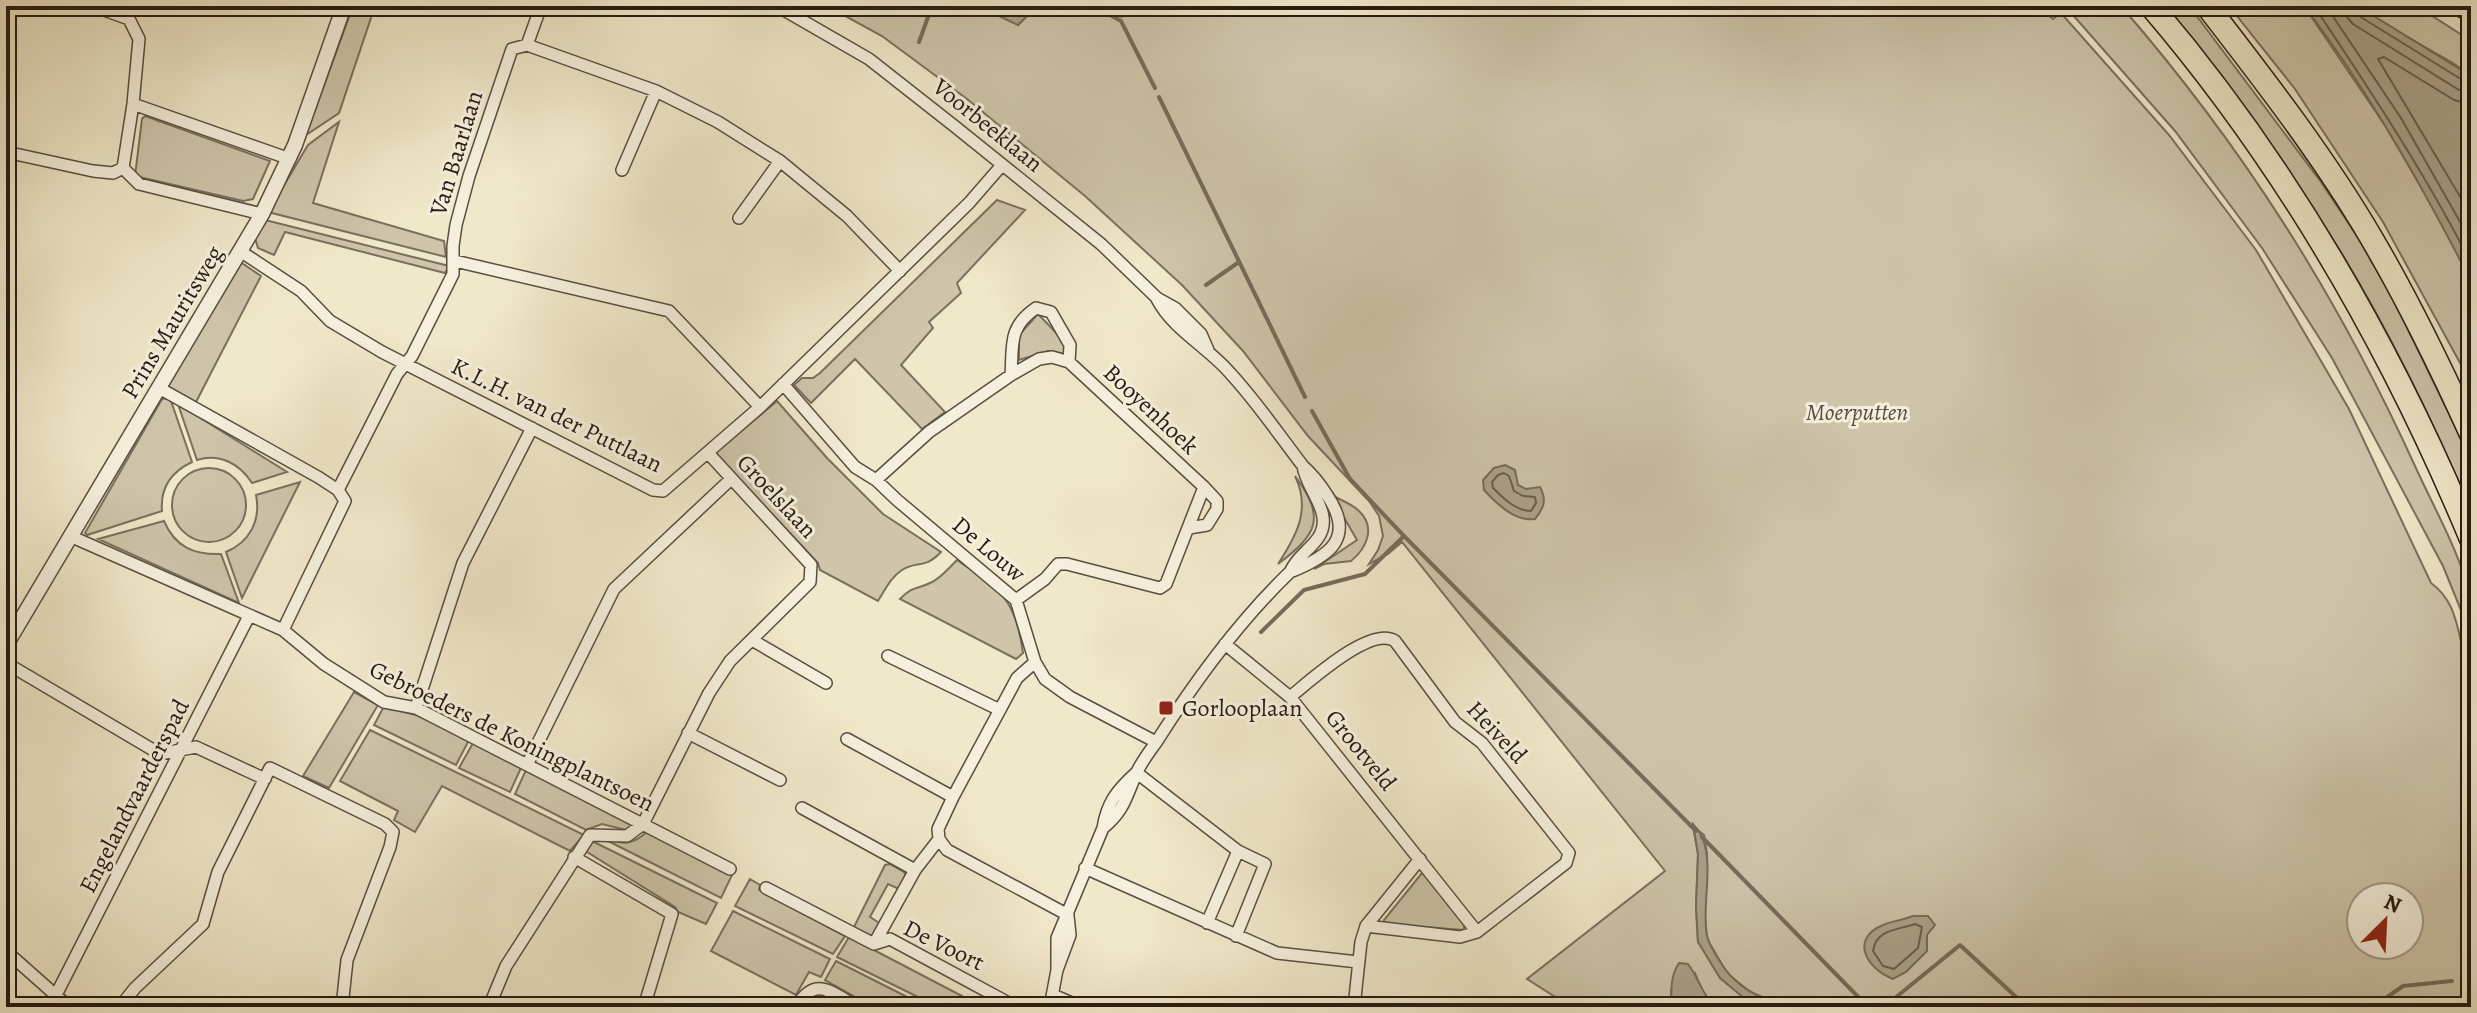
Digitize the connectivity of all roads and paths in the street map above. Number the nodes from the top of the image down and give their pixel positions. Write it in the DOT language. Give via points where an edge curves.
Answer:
graph roads {
  1 [pos="93,6"];
  2 [pos="344,6"];
  3 [pos="541,6"];
  4 [pos="777,6"];
  5 [pos="2151,6"];
  6 [pos="2207,6"];
  7 [pos="2461,6"];
  8 [pos="2471,12"];
  9 [pos="527,45"];
  10 [pos="656,91"];
  11 [pos="133,104"];
  12 [pos="6,152"];
  13 [pos="290,159"];
  14 [pos="780,161"];
  15 [pos="1002,165"];
  16 [pos="123,168"];
  17 [pos="622,170"];
  18 [pos="262,214"];
  19 [pos="739,218"];
  20 [pos="240,251"];
  21 [pos="455,261"];
  22 [pos="900,271"];
  23 [pos="1069,362"];
  24 [pos="405,364"];
  25 [pos="1011,375"];
  26 [pos="783,384"];
  27 [pos="159,388"];
  28 [pos="760,407"];
  29 [pos="532,428"];
  30 [pos="2471,434"];
  31 [pos="709,454"];
  32 [pos="1303,466"];
  33 [pos="731,479"];
  34 [pos="876,480"];
  35 [pos="1204,487"];
  36 [pos="338,490"];
  37 [pos="1189,528"];
  38 [pos="70,536"];
  39 [pos="2471,539"];
  40 [pos="1290,572"];
  41 [pos="1016,600"];
  42 [pos="249,616"];
  43 [pos="283,630"];
  44 [pos="752,640"];
  45 [pos="1225,644"];
  46 [pos="6,645"];
  47 [pos="888,656"];
  48 [pos="1035,662"];
  49 [pos="6,663"];
  50 [pos="826,683"];
  51 [pos="1290,697"];
  52 [pos="416,708"];
  53 [pos="1000,710"];
  54 [pos="688,733"];
  55 [pos="847,739"];
  56 [pos="1156,742"];
  57 [pos="180,750"];
  58 [pos="528,763"];
  59 [pos="268,773"];
  60 [pos="1137,773"];
  61 [pos="780,780"];
  62 [pos="953,797"];
  63 [pos="802,808"];
  64 [pos="643,824"];
  65 [pos="939,839"];
  66 [pos="1238,851"];
  67 [pos="574,857"];
  68 [pos="1420,859"];
  69 [pos="1085,868"];
  70 [pos="730,869"];
  71 [pos="915,870"];
  72 [pos="766,888"];
  73 [pos="1068,915"];
  74 [pos="1207,923"];
  75 [pos="1366,926"];
  76 [pos="1477,932"];
  77 [pos="1236,936"];
  78 [pos="874,944"];
  79 [pos="6,951"];
  80 [pos="1358,962"];
  81 [pos="56,995"];
  82 [pos="1052,1001"];
  83 [pos="69,1007"];
  84 [pos="120,1007"];
  85 [pos="342,1007"];
  86 [pos="489,1007"];
  87 [pos="644,1007"];
  88 [pos="796,1007"];
  89 [pos="858,1007"];
  90 [pos="1016,1007"];
  91 [pos="1081,1007"];
  92 [pos="1354,1007"];
  1 -- 11 [label="street" via="129,19 135,27 139,39"];
  2 -- 13 [label="street, Prins Mauritsweg"];
  3 -- 9 [label="street, Van Baarlaan"];
  4 -- 15 [label="street, Voorbeeklaan" via="869,59"];
  5 -- 39 [label="highway" via="2214,84 2330,254 2431,445"];
  6 -- 30 [label="highway" via="2371,237"];
  7 -- 8 [label="highway"];
  9 -- 10 [label="street"];
  9 -- 21 [label="street, Van Baarlaan" via="512,49 505,67 456,225"];
  10 -- 14 [label="street"];
  10 -- 17 [label="street"];
  11 -- 13 [label="street"];
  11 -- 16 [label="street"];
  12 -- 16 [label="street" via="93,171"];
  13 -- 18 [label="street, Prins Mauritsweg"];
  14 -- 19 [label="street"];
  14 -- 22 [label="street" via="847,216"];
  15 -- 22 [label="street, K.L.H. van der Puttlaan"];
  15 -- 32 [label="street, Voorbeeklaan" via="1101,244 1157,298 1172,321 1233,375"];
  16 -- 18 [label="street" via="139,184"];
  18 -- 20 [label="street, Prins Mauritsweg"];
  20 -- 24 [label="street, K.L.H. van der Puttlaan" via="301,291 330,321"];
  20 -- 27 [label="street, Prins Mauritsweg"];
  21 -- 24 [label="street, Van Baarlaan"];
  21 -- 28 [label="street" via="669,311"];
  22 -- 26 [label="street, K.L.H. van der Puttlaan"];
  23 -- 25 [label="street, Booyenhoek" via="1039,359"];
  23 -- 25 [label="street, Booyenhoek" via="1070,345 1051,312 1036,308 1022,318 1013,335"];
  23 -- 35 [label="street, Booyenhoek"];
  24 -- 29 [label="street, K.L.H. van der Puttlaan"];
  24 -- 36 [label="street, Van Baarlaan"];
  25 -- 34 [label="street, Booyenhoek" via="929,432"];
  26 -- 28 [label="street, K.L.H. van der Puttlaan"];
  26 -- 34 [label="street, De Louw" via="855,467"];
  27 -- 36 [label="street"];
  27 -- 38 [label="street, Prins Mauritsweg"];
  28 -- 31 [label="street, K.L.H. van der Puttlaan"];
  29 -- 31 [label="street, K.L.H. van der Puttlaan" via="653,490 670,487"];
  29 -- 52 [label="street" via="463,563"];
  31 -- 33 [label="street, Groelslaan"];
  32 -- 40 [label="street, Voorbeeklaan" via="1323,523 1320,535 1296,558"];
  32 -- 40 [label="street, Voorbeeklaan" via="1339,513 1341,529 1329,549"];
  33 -- 44 [label="street, Groelslaan" via="811,565 810,582"];
  33 -- 58 [label="street" via="608,597"];
  34 -- 41 [label="street, De Louw"];
  35 -- 37 [label="street, Booyenhoek"];
  35 -- 37 [label="street, Booyenhoek" via="1217,501 1217,509 1207,525"];
  36 -- 43 [label="street, Van Baarlaan" via="345,501"];
  37 -- 41 [label="street, Booyenhoek" via="1160,588 1058,564"];
  38 -- 42 [label="street, Gebroeders de Koningplantsoen"];
  38 -- 46 [label="street, Prins Mauritsweg"];
  40 -- 45 [label="street"];
  41 -- 48 [label="street, De Louw"];
  42 -- 43 [label="street, Gebroeders de Koningplantsoen"];
  42 -- 57 [label="street, Engelandvaarderspad"];
  43 -- 52 [label="street, Gebroeders de Koningplantsoen" via="384,702"];
  44 -- 50 [label="street"];
  44 -- 54 [label="street, Groelslaan" via="730,661"];
  45 -- 51 [label="street, Grootveld"];
  45 -- 56 [label="street"];
  47 -- 53 [label="street"];
  48 -- 53 [label="street" via="1017,678"];
  48 -- 56 [label="street, De Louw" via="1045,679 1070,697"];
  49 -- 57 [label="street" via="160,754"];
  51 -- 68 [label="street, Grootveld"];
  51 -- 76 [label="street, Heiveld" via="1334,660 1388,636 1455,722 1492,755 1569,853 1566,863"];
  52 -- 58 [label="street, Gebroeders de Koningplantsoen"];
  53 -- 62 [label="street"];
  54 -- 61 [label="street"];
  54 -- 64 [label="street, Groelslaan"];
  55 -- 62 [label="street"];
  56 -- 60 [label="street"];
  57 -- 59 [label="street" via="196,747"];
  57 -- 81 [label="street, Engelandvaarderspad"];
  58 -- 64 [label="street, Gebroeders de Koningplantsoen"];
  59 -- 84 [label="street" via="218,872 203,924"];
  59 -- 85 [label="street" via="374,818 393,832 347,960"];
  60 -- 66 [label="street"];
  60 -- 69 [label="street"];
  62 -- 65 [label="street" via="938,829"];
  63 -- 71 [label="street"];
  64 -- 67 [label="street" via="627,836 590,835"];
  64 -- 70 [label="street, Gebroeders de Koningplantsoen"];
  65 -- 71 [label="street"];
  65 -- 73 [label="street" via="947,850"];
  66 -- 74 [label="street"];
  66 -- 77 [label="street" via="1261,860 1265,869"];
  67 -- 86 [label="street" via="506,966"];
  67 -- 87 [label="street" via="672,914"];
  68 -- 75 [label="street"];
  68 -- 76 [label="street, Grootveld"];
  69 -- 73 [label="street"];
  69 -- 74 [label="street"];
  71 -- 78 [label="street"];
  72 -- 78 [label="street, De Voort"];
  73 -- 82 [label="street" via="1057,938"];
  74 -- 77 [label="street"];
  75 -- 76 [label="street" via="1460,937"];
  75 -- 80 [label="street"];
  77 -- 80 [label="street" via="1277,953"];
  78 -- 90 [label="street, De Voort" via="890,939"];
  79 -- 81 [label="street"];
  80 -- 92 [label="street"];
  81 -- 83 [label="street"];
  82 -- 91 [label="street"];
  88 -- 89 [label="street" via="805,991 814,988"];
}
